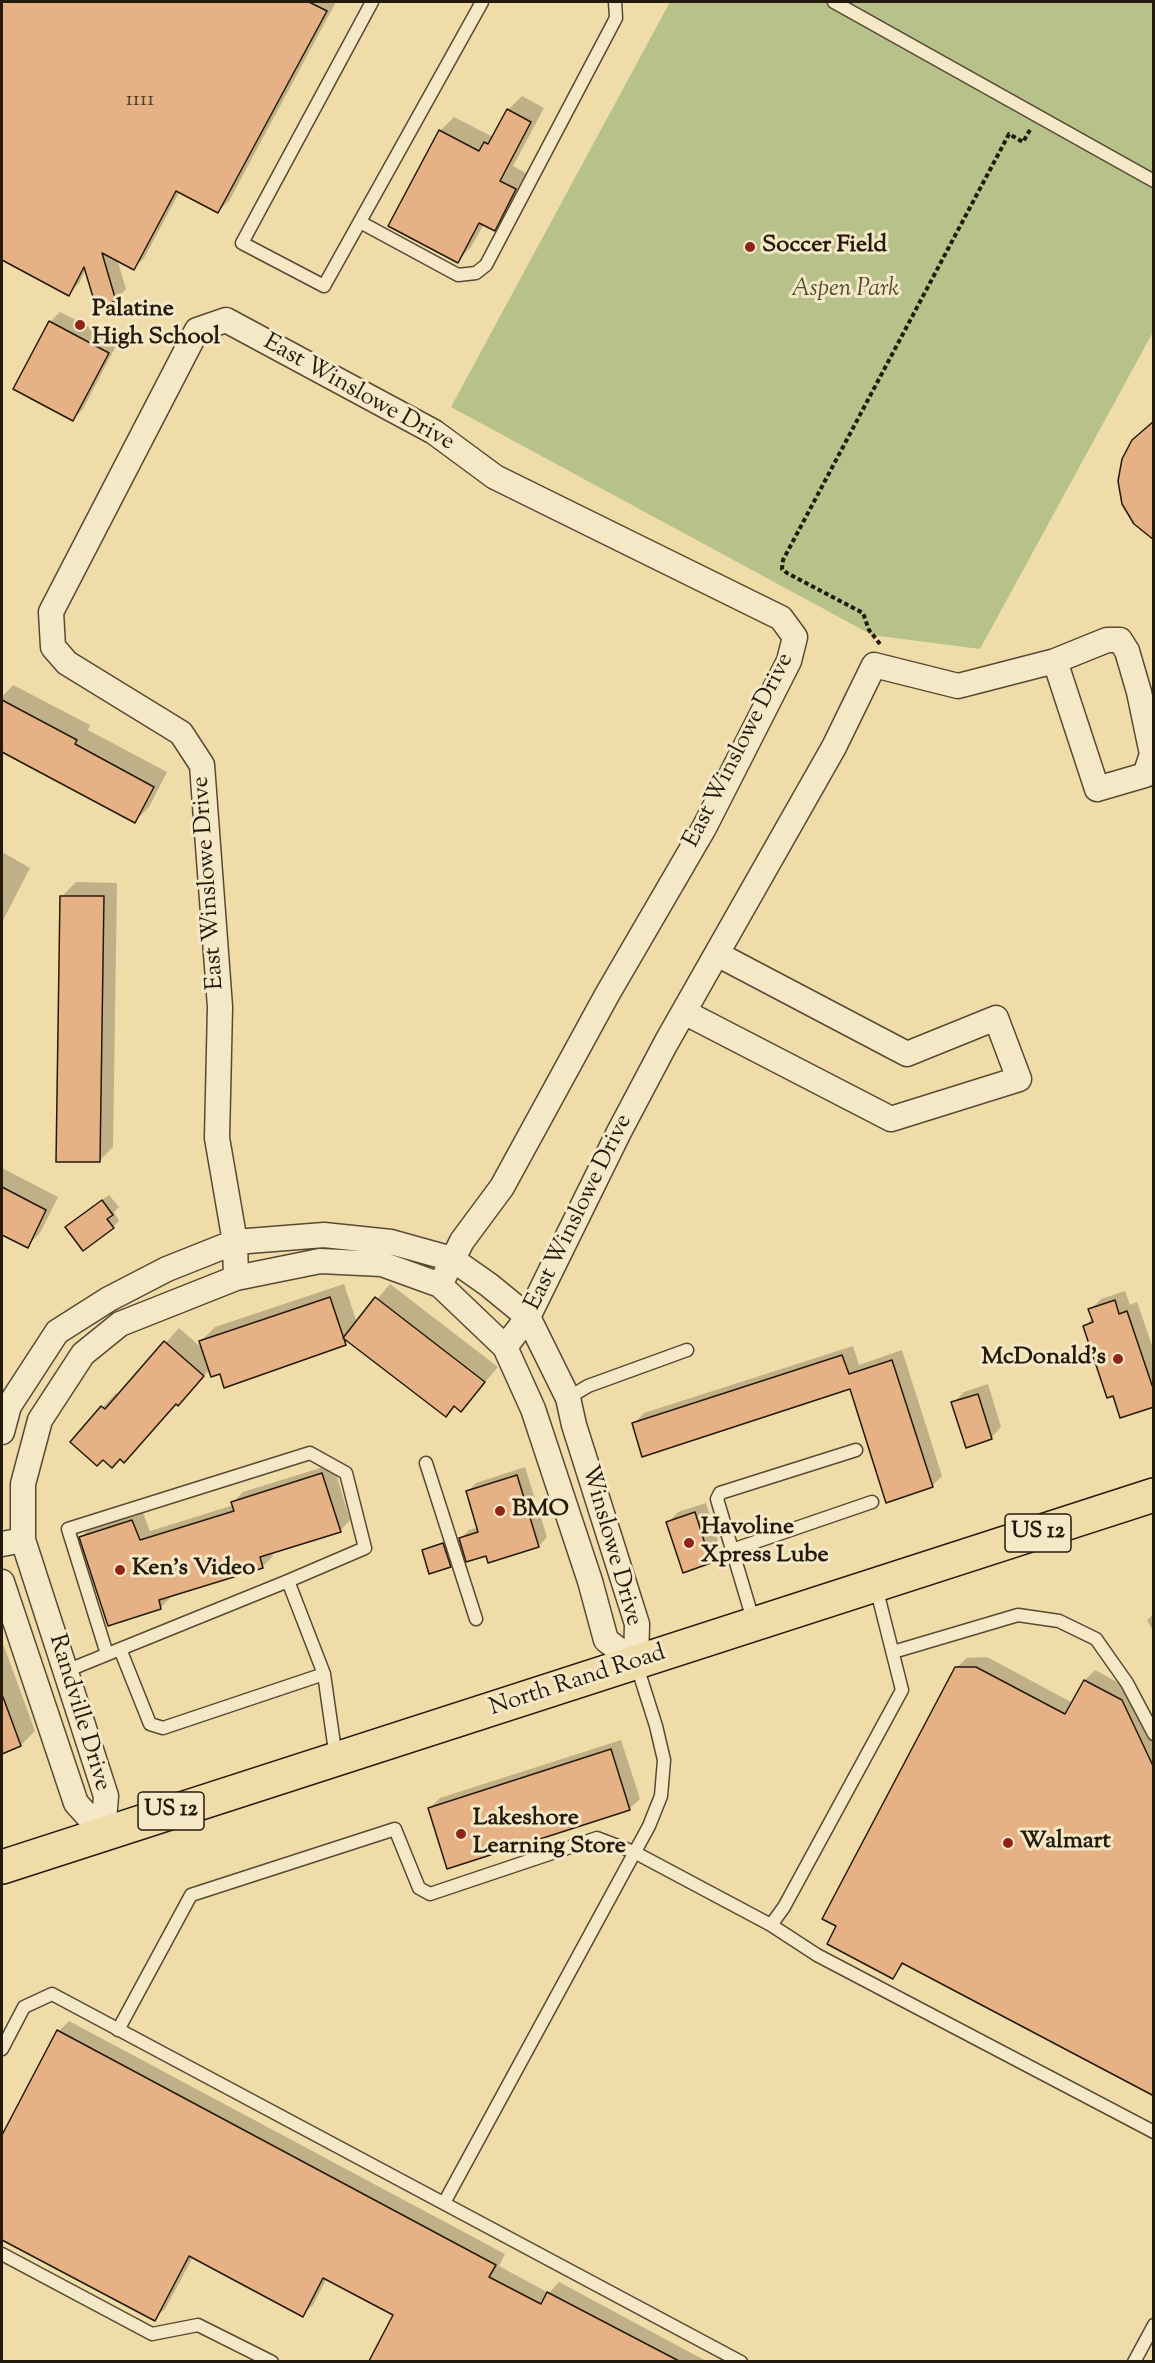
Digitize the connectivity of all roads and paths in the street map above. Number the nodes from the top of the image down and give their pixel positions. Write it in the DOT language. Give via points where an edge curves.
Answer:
graph roads {
  1 [pos="372,2"];
  2 [pos="482,2"];
  3 [pos="615,2"];
  4 [pos="834,2"];
  5 [pos="1037,116"];
  6 [pos="1154,181"];
  7 [pos="360,222"];
  8 [pos="1055,661"];
  9 [pos="878,666"];
  10 [pos="717,954"];
  11 [pos="684,1012"];
  12 [pos="234,1242"];
  13 [pos="452,1259"];
  14 [pos="236,1278"];
  15 [pos="440,1285"];
  16 [pos="528,1317"];
  17 [pos="504,1347"];
  18 [pos="687,1350"];
  19 [pos="83,1354"];
  20 [pos="568,1398"];
  21 [pos="2,1431"];
  22 [pos="856,1450"];
  23 [pos="426,1463"];
  24 [pos="1154,1495"];
  25 [pos="872,1502"];
  26 [pos="12,1542"];
  27 [pos="732,1550"];
  28 [pos="2,1581"];
  29 [pos="288,1581"];
  30 [pos="875,1585"];
  31 [pos="476,1619"];
  32 [pos="754,1625"];
  33 [pos="120,1649"];
  34 [pos="893,1652"];
  35 [pos="108,1654"];
  36 [pos="636,1663"];
  37 [pos="66,1671"];
  38 [pos="324,1674"];
  39 [pos="1154,1734"];
  40 [pos="336,1759"];
  41 [pos="103,1833"];
  42 [pos="634,1852"];
  43 [pos="2,1867"];
  44 [pos="771,1926"];
  45 [pos="118,2030"];
  46 [pos="2,2049"];
  47 [pos="1154,2132"];
  48 [pos="444,2203"];
  49 [pos="2,2254"];
  50 [pos="1154,2325"];
  51 [pos="272,2361"];
  52 [pos="741,2361"];
  53 [pos="1134,2361"];
  1 -- 7 [label="lane" via="242,243 324,286"];
  2 -- 7 [label="lane"];
  3 -- 7 [label="lane" via="616,18 486,265 476,273 458,275"];
  4 -- 5 [label="lane"];
  5 -- 6 [label="lane"];
  5 -- 9 [label="path" via="1023,142 1009,134 783,560 782,569 787,573 863,613 869,630 882,647"];
  8 -- 8 [label="street" via="1097,789 1145,775 1152,754 1139,692 1120,640 1107,640"];
  8 -- 9 [label="street" via="958,686"];
  9 -- 10 [label="street, East Winslowe Drive" via="874,665 834,747"];
  10 -- 11 [label="street, East Winslowe Drive"];
  10 -- 11 [label="street" via="907,1054 996,1018 1019,1079 891,1119"];
  11 -- 16 [label="street, East Winslowe Drive" via="619,1132"];
  12 -- 13 [label="street, Winslowe Drive" via="324,1235 391,1242"];
  12 -- 13 [label="street, East Winslowe Drive" via="217,1138 220,1007 202,765 181,733 67,663 53,647 51,612 197,330 226,320 434,432 495,477 781,618 795,637 789,661 704,828 502,1187"];
  12 -- 14 [label="street, East Winslowe Drive"];
  12 -- 21 [label="street, Winslowe Drive" via="167,1269 57,1332 9,1406"];
  13 -- 15 [label="street, East Winslowe Drive"];
  13 -- 16 [label="street, Winslowe Drive"];
  14 -- 15 [label="street, Winslowe Drive" via="320,1261 382,1264"];
  14 -- 19 [label="street, Winslowe Drive" via="120,1324"];
  15 -- 17 [label="street, Winslowe Drive"];
  16 -- 17 [label="street, East Winslowe Drive"];
  16 -- 20 [label="street, Winslowe Drive"];
  17 -- 36 [label="street, Winslowe Drive" via="533,1409 606,1640"];
  18 -- 20 [label="lane" via="588,1386"];
  19 -- 26 [label="street, Randville Drive" via="40,1420"];
  20 -- 36 [label="street, Winslowe Drive" via="637,1624"];
  22 -- 27 [label="lane" via="720,1493 717,1499"];
  23 -- 31 [label="lane"];
  24 -- 30 [label="main road, North Rand Road / US 12"];
  25 -- 27 [label="lane"];
  26 -- 37 [label="street, Randville Drive"];
  27 -- 32 [label="lane"];
  28 -- 41 [label="street, Randville Drive" via="76,1803"];
  29 -- 33 [label="lane"];
  29 -- 35 [label="lane" via="365,1548 346,1473 309,1453 68,1529"];
  29 -- 38 [label="lane"];
  30 -- 32 [label="main road, North Rand Road / US 12"];
  30 -- 34 [label="lane"];
  32 -- 36 [label="main road, North Rand Road / US 12"];
  33 -- 35 [label="lane"];
  33 -- 38 [label="lane" via="150,1725 163,1728"];
  34 -- 39 [label="lane" via="1018,1615 1059,1622 1096,1639 1127,1683"];
  34 -- 44 [label="lane" via="902,1690"];
  35 -- 37 [label="lane"];
  36 -- 40 [label="main road, North Rand Road / US 12"];
  36 -- 42 [label="lane" via="664,1760 661,1796"];
  37 -- 41 [label="street, Randville Drive" via="106,1796"];
  38 -- 40 [label="lane"];
  40 -- 41 [label="main road, North Rand Road / US 12"];
  41 -- 43 [label="main road, North Rand Road / US 12"];
  42 -- 44 [label="lane"];
  42 -- 45 [label="lane" via="597,1838 430,1894 419,1888 396,1829 191,1895"];
  42 -- 48 [label="lane"];
  44 -- 47 [label="lane" via="817,1955"];
  45 -- 46 [label="lane" via="52,1994 24,2007"];
  45 -- 48 [label="lane"];
  48 -- 52 [label="lane"];
  49 -- 51 [label="lane" via="152,2334 198,2325"];
  50 -- 53 [label="lane"];
}
